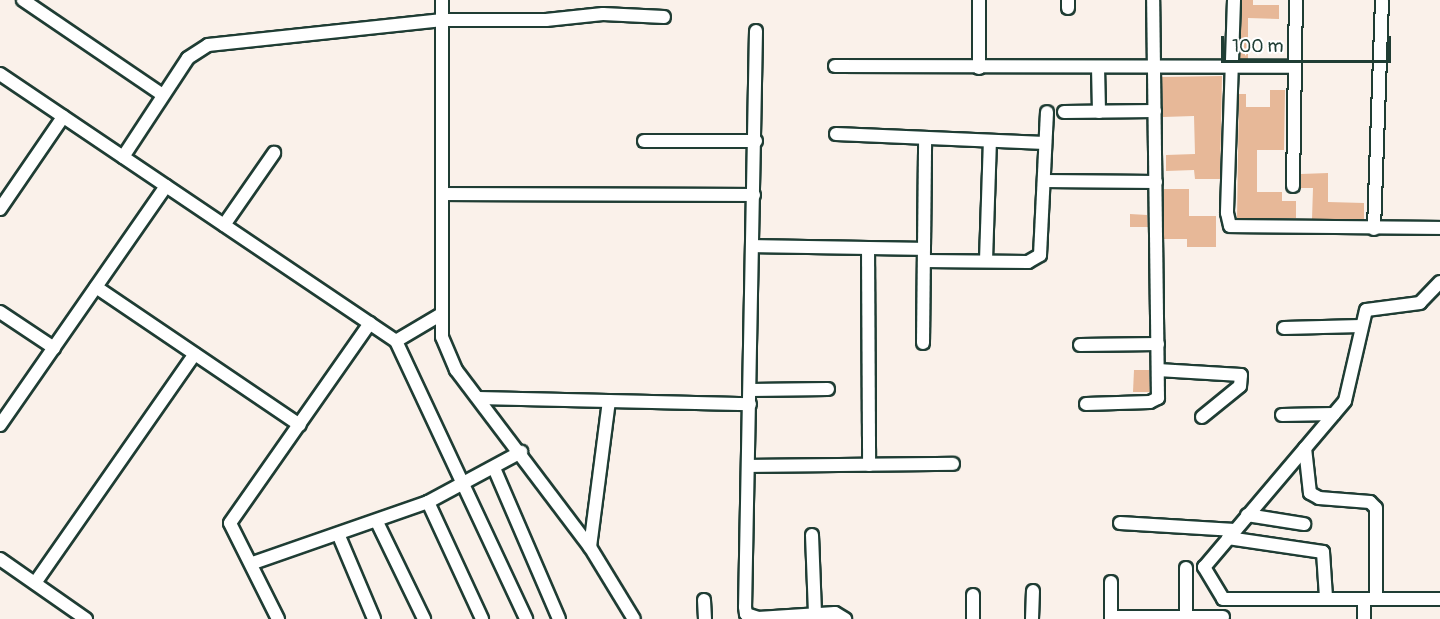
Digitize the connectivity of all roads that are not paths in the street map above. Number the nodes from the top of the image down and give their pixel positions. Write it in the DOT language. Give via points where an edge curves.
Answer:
graph roads {
  1 [pos="23,0"];
  2 [pos="442,0"];
  3 [pos="979,0"];
  4 [pos="1153,0"];
  5 [pos="1234,0"];
  6 [pos="1296,0"];
  7 [pos="1382,0"];
  8 [pos="664,17"];
  9 [pos="442,20"];
  10 [pos="756,31"];
  11 [pos="836,66"];
  12 [pos="1154,66"];
  13 [pos="1098,67"];
  14 [pos="1231,67"];
  15 [pos="1295,67"];
  16 [pos="979,68"];
  17 [pos="0,74"];
  18 [pos="163,95"];
  19 [pos="1155,111"];
  20 [pos="1047,112"];
  21 [pos="1064,112"];
  22 [pos="1100,112"];
  23 [pos="63,117"];
  24 [pos="836,134"];
  25 [pos="925,138"];
  26 [pos="644,141"];
  27 [pos="756,141"];
  28 [pos="990,142"];
  29 [pos="1045,142"];
  30 [pos="273,153"];
  31 [pos="123,157"];
  32 [pos="1044,181"];
  33 [pos="1156,182"];
  34 [pos="166,186"];
  35 [pos="1293,186"];
  36 [pos="442,194"];
  37 [pos="754,195"];
  38 [pos="0,209"];
  39 [pos="224,225"];
  40 [pos="1440,228"];
  41 [pos="1374,229"];
  42 [pos="753,246"];
  43 [pos="868,248"];
  44 [pos="924,255"];
  45 [pos="986,260"];
  46 [pos="1440,282"];
  47 [pos="96,287"];
  48 [pos="0,312"];
  49 [pos="440,315"];
  50 [pos="370,323"];
  51 [pos="1361,326"];
  52 [pos="1284,328"];
  53 [pos="396,341"];
  54 [pos="923,343"];
  55 [pos="1158,344"];
  56 [pos="1080,345"];
  57 [pos="54,348"];
  58 [pos="195,354"];
  59 [pos="1158,370"];
  60 [pos="828,389"];
  61 [pos="750,390"];
  62 [pos="478,398"];
  63 [pos="609,401"];
  64 [pos="750,404"];
  65 [pos="1086,404"];
  66 [pos="1334,414"];
  67 [pos="1282,415"];
  68 [pos="1202,417"];
  69 [pos="0,425"];
  70 [pos="300,425"];
  71 [pos="1305,448"];
  72 [pos="521,452"];
  73 [pos="953,464"];
  74 [pos="869,465"];
  75 [pos="748,466"];
  76 [pos="494,468"];
  77 [pos="464,486"];
  78 [pos="428,502"];
  79 [pos="1247,515"];
  80 [pos="377,522"];
  81 [pos="1119,523"];
  82 [pos="1304,524"];
  83 [pos="1232,534"];
  84 [pos="812,535"];
  85 [pos="339,536"];
  86 [pos="590,547"];
  87 [pos="0,559"];
  88 [pos="253,563"];
  89 [pos="1186,568"];
  90 [pos="1111,582"];
  91 [pos="35,583"];
  92 [pos="1033,591"];
  93 [pos="973,595"];
  94 [pos="1326,597"];
  95 [pos="1223,599"];
  96 [pos="1370,599"];
  97 [pos="1440,599"];
  98 [pos="704,600"];
  99 [pos="815,614"];
  100 [pos="796,617"];
  101 [pos="1186,617"];
  102 [pos="1111,618"];
  103 [pos="1223,618"];
  104 [pos="86,619"];
  105 [pos="278,619"];
  106 [pos="374,619"];
  107 [pos="424,619"];
  108 [pos="482,619"];
  109 [pos="526,619"];
  110 [pos="559,619"];
  111 [pos="633,619"];
  112 [pos="705,619"];
  113 [pos="845,619"];
  114 [pos="973,619"];
  115 [pos="1032,619"];
  116 [pos="1364,619"];
  1 -- 18 [label="street"];
  2 -- 9 [label="street"];
  3 -- 16 [label="street"];
  4 -- 12 [label="street"];
  5 -- 14 [label="street"];
  6 -- 15 [label="street"];
  7 -- 41 [label="street"];
  8 -- 9 [label="street" via="603,14 546,20"];
  9 -- 18 [label="street" via="208,45 188,58"];
  9 -- 36 [label="street"];
  10 -- 27 [label="street"];
  11 -- 16 [label="street"];
  12 -- 13 [label="street"];
  12 -- 14 [label="street"];
  12 -- 19 [label="street"];
  13 -- 16 [label="street"];
  13 -- 22 [label="street"];
  14 -- 15 [label="street"];
  14 -- 41 [label="street" via="1227,213 1230,226"];
  15 -- 35 [label="street"];
  17 -- 23 [label="street"];
  18 -- 31 [label="street"];
  19 -- 22 [label="street"];
  19 -- 33 [label="street"];
  20 -- 29 [label="street"];
  21 -- 22 [label="street"];
  23 -- 31 [label="street"];
  23 -- 38 [label="street"];
  24 -- 25 [label="street"];
  25 -- 28 [label="street"];
  25 -- 44 [label="street"];
  26 -- 27 [label="street"];
  27 -- 37 [label="street"];
  28 -- 29 [label="street"];
  28 -- 45 [label="street"];
  29 -- 32 [label="street"];
  30 -- 39 [label="street"];
  31 -- 34 [label="street"];
  32 -- 33 [label="street"];
  32 -- 45 [label="street" via="1040,255 1028,261"];
  33 -- 55 [label="street"];
  34 -- 39 [label="street"];
  34 -- 47 [label="street"];
  36 -- 37 [label="street"];
  36 -- 49 [label="street"];
  37 -- 42 [label="street"];
  39 -- 50 [label="street"];
  40 -- 41 [label="street"];
  42 -- 43 [label="street"];
  42 -- 61 [label="street"];
  43 -- 44 [label="street"];
  43 -- 74 [label="street"];
  44 -- 45 [label="street"];
  44 -- 54 [label="street"];
  46 -- 51 [label="street" via="1420,303 1366,310"];
  47 -- 57 [label="street"];
  47 -- 58 [label="street"];
  48 -- 57 [label="street"];
  49 -- 53 [label="street"];
  49 -- 62 [label="street" via="447,354"];
  50 -- 53 [label="street"];
  50 -- 70 [label="street"];
  51 -- 52 [label="street"];
  51 -- 66 [label="street" via="1348,393"];
  53 -- 77 [label="street"];
  55 -- 56 [label="street"];
  55 -- 59 [label="street"];
  57 -- 69 [label="street"];
  58 -- 70 [label="street"];
  58 -- 91 [label="street"];
  59 -- 65 [label="street" via="1155,400"];
  59 -- 68 [label="street" via="1242,375 1240,386"];
  60 -- 61 [label="street"];
  61 -- 64 [label="street"];
  62 -- 63 [label="street"];
  62 -- 72 [label="street"];
  63 -- 64 [label="street"];
  63 -- 86 [label="street"];
  64 -- 75 [label="street"];
  66 -- 67 [label="street"];
  66 -- 71 [label="street"];
  70 -- 88 [label="street" via="230,523 235,538"];
  71 -- 79 [label="street"];
  71 -- 96 [label="street" via="1310,493 1319,498 1370,502 1376,508"];
  72 -- 76 [label="street"];
  72 -- 86 [label="street"];
  73 -- 74 [label="street"];
  74 -- 75 [label="street"];
  75 -- 100 [label="street" via="746,614 758,618"];
  76 -- 77 [label="street"];
  76 -- 110 [label="street"];
  77 -- 78 [label="street"];
  77 -- 109 [label="street"];
  78 -- 80 [label="street"];
  78 -- 108 [label="street"];
  79 -- 82 [label="street"];
  79 -- 83 [label="street"];
  80 -- 85 [label="street"];
  80 -- 107 [label="street"];
  81 -- 83 [label="street"];
  83 -- 94 [label="street" via="1323,552"];
  83 -- 95 [label="street" via="1204,567"];
  84 -- 99 [label="street"];
  85 -- 88 [label="street"];
  85 -- 106 [label="street"];
  86 -- 111 [label="street"];
  87 -- 91 [label="street"];
  88 -- 105 [label="street"];
  89 -- 101 [label="street"];
  90 -- 102 [label="street"];
  91 -- 104 [label="street"];
  92 -- 115 [label="street"];
  93 -- 114 [label="street"];
  94 -- 95 [label="street"];
  94 -- 96 [label="street"];
  95 -- 103 [label="street"];
  96 -- 97 [label="street"];
  96 -- 116 [label="street"];
  98 -- 112 [label="street"];
  99 -- 100 [label="street"];
  99 -- 113 [label="street" via="840,614"];
  101 -- 102 [label="street"];
  101 -- 103 [label="street"];
}
